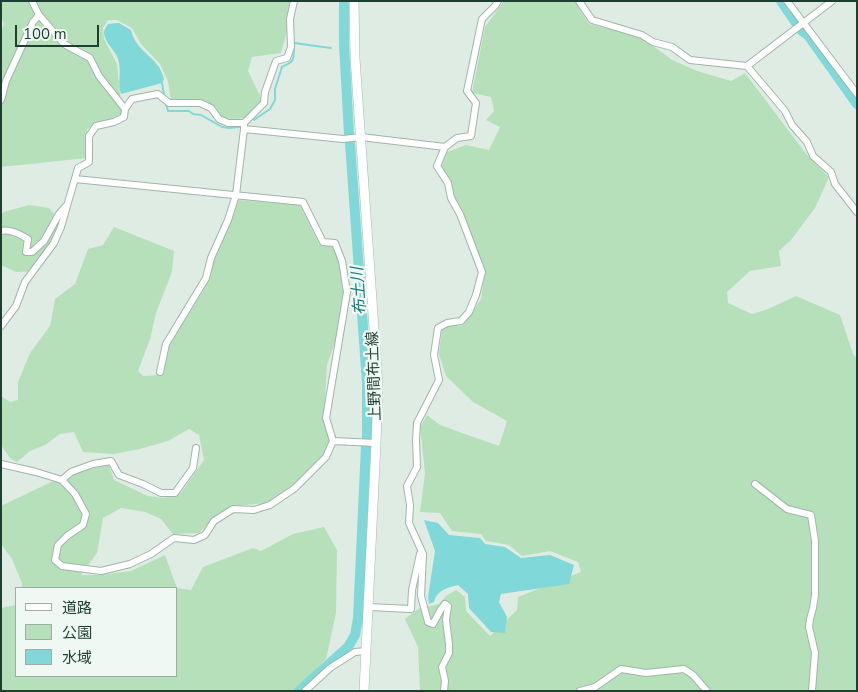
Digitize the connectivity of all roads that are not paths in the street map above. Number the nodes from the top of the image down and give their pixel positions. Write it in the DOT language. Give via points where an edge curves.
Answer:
graph roads {
  1 [pos="32,1"];
  2 [pos="294,1"];
  3 [pos="354,1"];
  4 [pos="498,1"];
  5 [pos="579,1"];
  6 [pos="787,1"];
  7 [pos="832,1"];
  8 [pos="39,15"];
  9 [pos="803,23"];
  10 [pos="747,66"];
  11 [pos="857,94"];
  12 [pos="1,100"];
  13 [pos="125,109"];
  14 [pos="244,126"];
  15 [pos="361,137"];
  16 [pos="445,147"];
  17 [pos="75,179"];
  18 [pos="236,195"];
  19 [pos="68,204"];
  20 [pos="857,212"];
  21 [pos="1,231"];
  22 [pos="1,326"];
  23 [pos="160,372"];
  24 [pos="333,442"];
  25 [pos="376,443"];
  26 [pos="196,448"];
  27 [pos="1,464"];
  28 [pos="62,480"];
  29 [pos="755,484"];
  30 [pos="419,545"];
  31 [pos="369,607"];
  32 [pos="366,651"];
  33 [pos="305,691"];
  34 [pos="364,691"];
  35 [pos="444,691"];
  36 [pos="580,691"];
  37 [pos="706,691"];
  38 [pos="812,691"];
  1 -- 8 [label="street"];
  2 -- 14 [label="street" via="288,58 276,61 264,103"];
  3 -- 15 [label="main road, 上野間布土線"];
  4 -- 16 [label="street" via="482,19 467,91 476,103 471,136 457,138"];
  5 -- 10 [label="street" via="592,20 672,47 690,60"];
  6 -- 9 [label="street"];
  7 -- 9 [label="street"];
  8 -- 12 [label="street" via="6,81"];
  8 -- 13 [label="street" via="64,44 90,58 99,76"];
  9 -- 10 [label="street"];
  9 -- 11 [label="street"];
  10 -- 20 [label="street" via="785,111 813,156 831,172 835,184"];
  13 -- 14 [label="street" via="132,99 158,94 169,103 200,103 211,108 219,119"];
  13 -- 17 [label="street" via="124,117 96,126 89,136 89,162 78,168"];
  14 -- 15 [label="street" via="343,139"];
  14 -- 18 [label="street"];
  15 -- 16 [label="street"];
  15 -- 25 [label="main road, 上野間布土線" via="378,386"];
  16 -- 30 [label="street" via="437,166 448,183 451,198 482,272 469,312 462,321 447,322 438,328 434,356 439,380 417,423 417,467 407,486 409,523"];
  17 -- 18 [label="street"];
  17 -- 19 [label="street"];
  18 -- 23 [label="street" via="206,278 166,344"];
  18 -- 24 [label="street" via="303,202 323,242 335,243 347,292 326,418"];
  19 -- 21 [label="street" via="44,241 32,252 26,252 28,238 15,231"];
  19 -- 22 [label="street" via="54,243 25,282 16,306"];
  24 -- 25 [label="street"];
  24 -- 28 [label="street" via="326,457 309,475 270,505 254,510 233,510 214,522 205,535 194,540 174,538 130,564 101,571 62,566 55,560 58,545 83,525 86,514 75,494"];
  25 -- 31 [label="main road, 上野間布土線"];
  26 -- 28 [label="street" via="193,468 175,493 161,493 119,475 111,461 71,472"];
  27 -- 28 [label="street"];
  29 -- 38 [label="street" via="787,509 811,515 815,540 815,595 809,627 815,653"];
  30 -- 31 [label="street" via="411,609"];
  30 -- 35 [label="street" via="423,554 421,596 428,622 433,624 440,609 445,604 448,606 449,653 442,667"];
  31 -- 32 [label="main road, 上野間布土線"];
  32 -- 33 [label="street" via="355,652 330,668"];
  32 -- 34 [label="main road, 上野間布土線"];
  36 -- 37 [label="street" via="595,687 620,669 646,673 684,669 693,674"];
}
